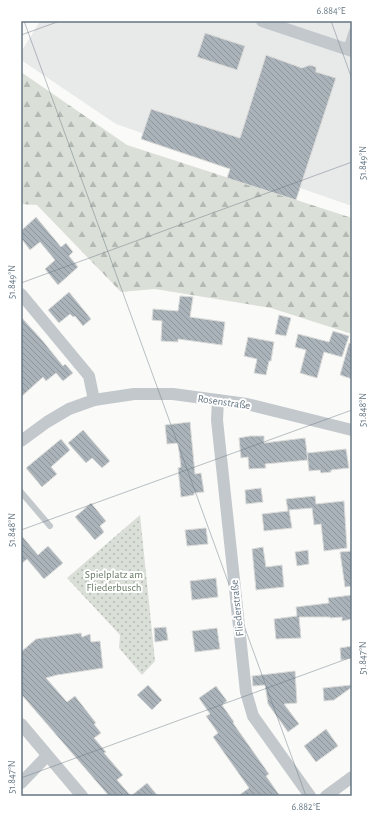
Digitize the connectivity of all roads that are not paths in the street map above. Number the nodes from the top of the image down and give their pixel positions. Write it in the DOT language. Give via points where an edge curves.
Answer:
graph roads {
  1 [pos="262,21"];
  2 [pos="352,31"];
  3 [pos="349,50"];
  4 [pos="21,294"];
  5 [pos="94,400"];
  6 [pos="218,400"];
  7 [pos="352,430"];
  8 [pos="23,437"];
  9 [pos="21,492"];
  10 [pos="50,526"];
  11 [pos="21,724"];
  12 [pos="47,756"];
  13 [pos="352,777"];
  14 [pos="21,783"];
  15 [pos="82,796"];
  16 [pos="310,796"];
  17 [pos="326,796"];
  1 -- 3 [label="street"];
  2 -- 3 [label="lane"];
  4 -- 5 [label="street" via="89,376"];
  5 -- 6 [label="street, Rosenstraße" via="134,394 173,394"];
  5 -- 8 [label="street, Rosenstraße" via="69,409"];
  6 -- 7 [label="street, Rosenstraße" via="247,404"];
  6 -- 16 [label="street, Fliederstraße" via="217,420 246,692 253,716"];
  9 -- 10 [label="lane"];
  11 -- 12 [label="street"];
  12 -- 14 [label="street"];
  12 -- 15 [label="street"];
  13 -- 17 [label="street"];
}
